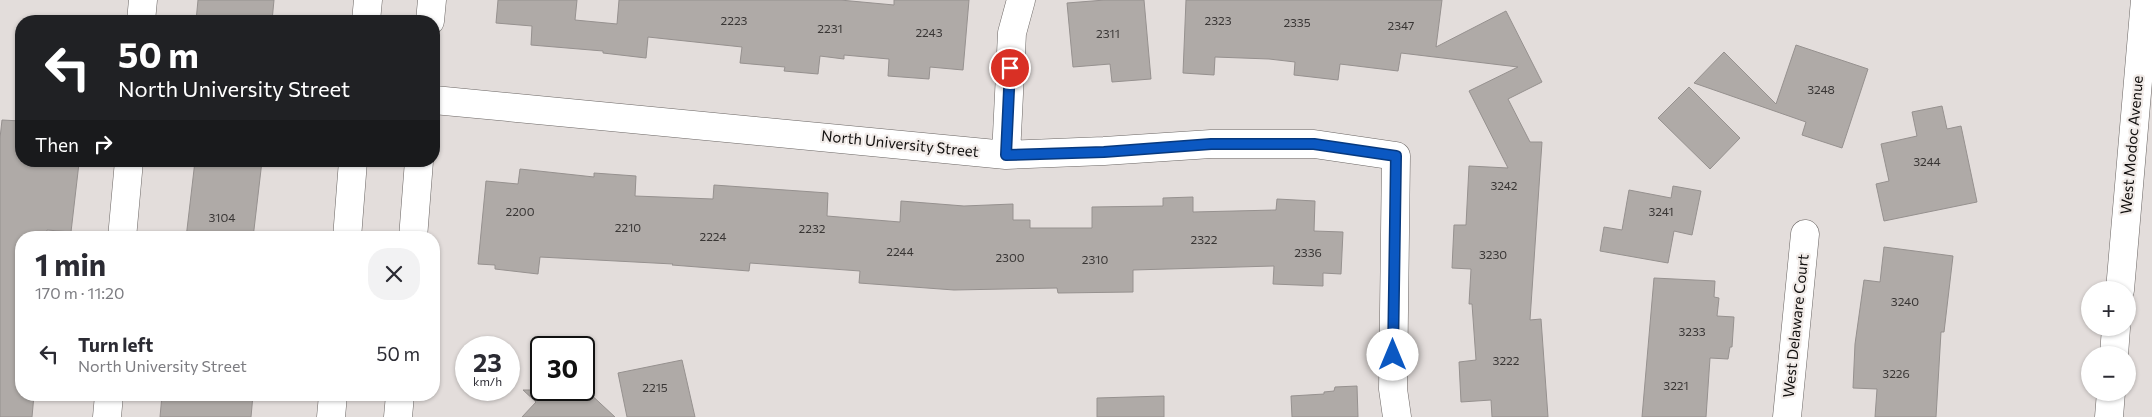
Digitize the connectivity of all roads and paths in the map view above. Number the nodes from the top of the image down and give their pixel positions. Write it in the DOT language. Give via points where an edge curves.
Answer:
graph roads {
  1 [pos="143,0"];
  2 [pos="368,0"];
  3 [pos="432,0"];
  4 [pos="1021,0"];
  5 [pos="2145,0"];
  6 [pos="142,15"];
  7 [pos="367,15"];
  8 [pos="431,15"];
  9 [pos="440,101"];
  10 [pos="1006,155"];
  11 [pos="128,167"];
  12 [pos="352,167"];
  13 [pos="419,167"];
  14 [pos="123,231"];
  15 [pos="347,231"];
  16 [pos="414,231"];
  17 [pos="1805,234"];
  18 [pos="2121,281"];
  19 [pos="108,401"];
  20 [pos="332,401"];
  21 [pos="399,401"];
  22 [pos="2110,401"];
  23 [pos="107,417"];
  24 [pos="331,417"];
  25 [pos="398,417"];
  26 [pos="1397,417"];
  27 [pos="1787,417"];
  28 [pos="2109,417"];
  1 -- 6 [label="street"];
  2 -- 7 [label="street"];
  3 -- 8 [label="street"];
  4 -- 10 [label="street" via="1012,34"];
  5 -- 18 [label="street, West Modoc Avenue"];
  9 -- 10 [label="street, North University Street"];
  10 -- 26 [label="street, North University Street" via="1211,144 1314,144 1396,156 1393,390"];
  11 -- 14 [label="street"];
  12 -- 15 [label="street"];
  13 -- 16 [label="street"];
  17 -- 27 [label="street, West Delaware Court"];
  19 -- 23 [label="street"];
  20 -- 24 [label="street"];
  21 -- 25 [label="street"];
  22 -- 28 [label="street"];
}
